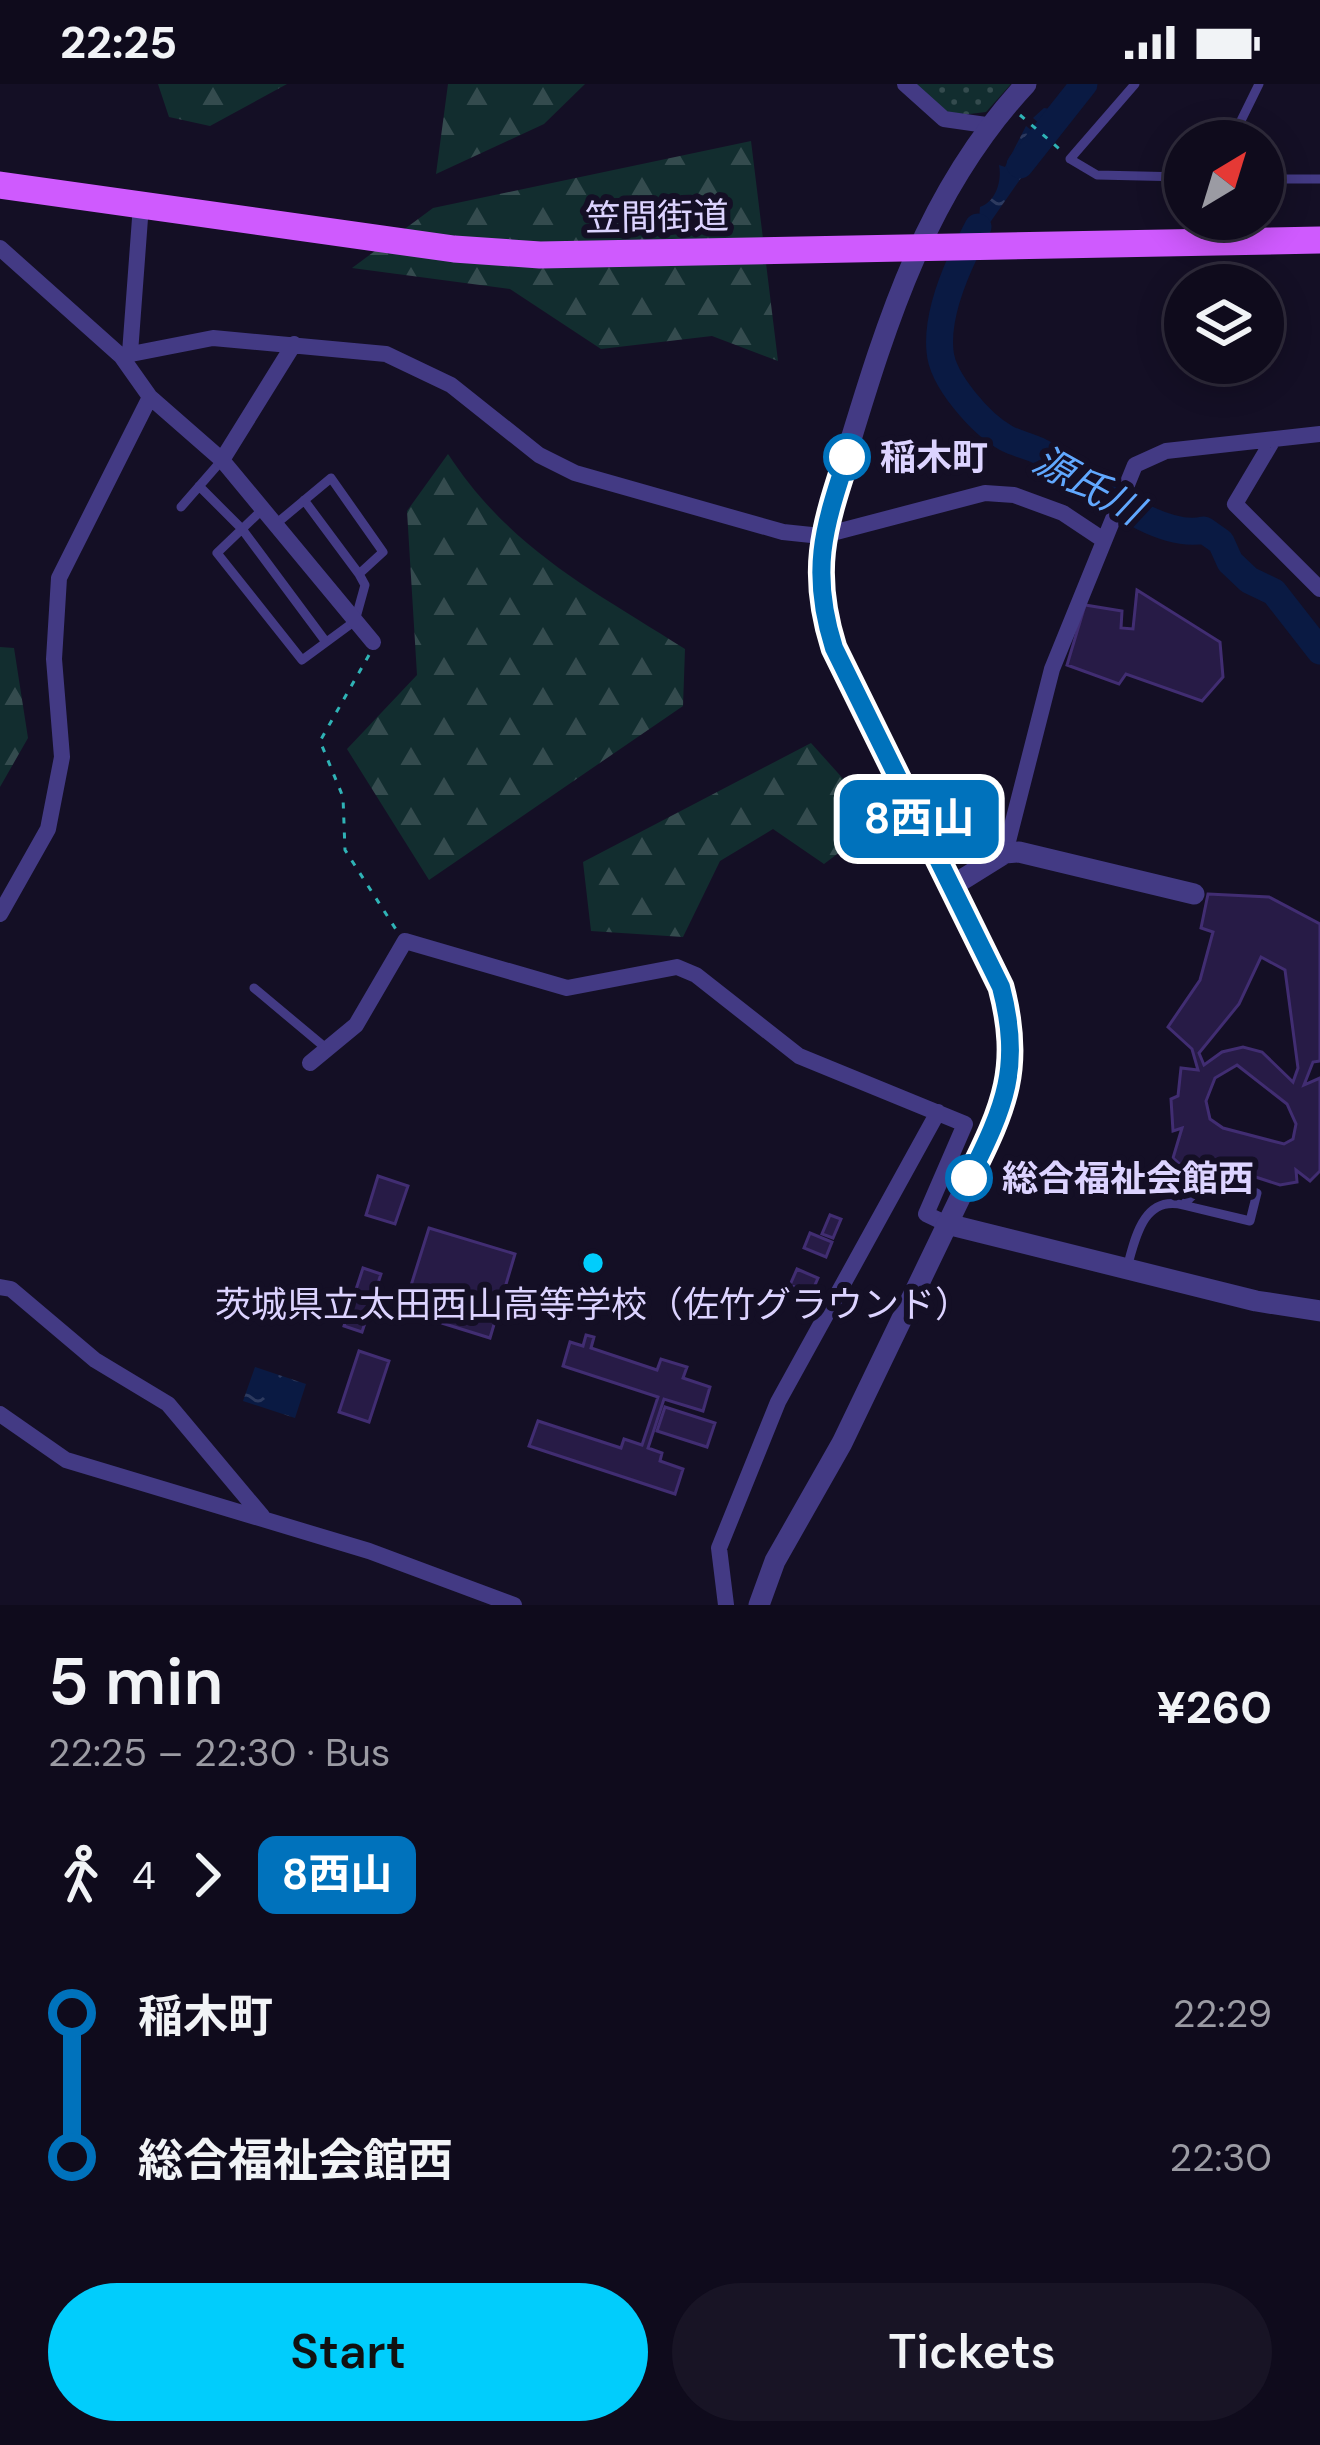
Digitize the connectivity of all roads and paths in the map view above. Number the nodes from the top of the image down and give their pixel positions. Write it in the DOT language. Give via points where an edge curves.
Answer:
graph roads {
  1 [pos="904,84"];
  2 [pos="1026,84"];
  3 [pos="1136,84"];
  4 [pos="1259,84"];
  5 [pos="1024,119"];
  6 [pos="1241,120"];
  7 [pos="993,125"];
  8 [pos="1063,152"];
  9 [pos="1164,177"];
  10 [pos="1284,179"];
  11 [pos="1320,179"];
  12 [pos="0,184"];
  13 [pos="141,205"];
  14 [pos="1320,240"];
  15 [pos="0,248"];
  16 [pos="929,249"];
  17 [pos="294,344"];
  18 [pos="126,354"];
  19 [pos="151,397"];
  20 [pos="1318,437"];
  21 [pos="1274,440"];
  22 [pos="222,460"];
  23 [pos="200,486"];
  24 [pos="304,500"];
  25 [pos="181,507"];
  26 [pos="265,507"];
  27 [pos="277,523"];
  28 [pos="242,529"];
  29 [pos="1105,533"];
  30 [pos="821,536"];
  31 [pos="359,574"];
  32 [pos="1320,589"];
  33 [pos="355,621"];
  34 [pos="326,642"];
  35 [pos="373,642"];
  36 [pos="1004,853"];
  37 [pos="952,886"];
  38 [pos="1194,894"];
  39 [pos="0,914"];
  40 [pos="405,941"];
  41 [pos="254,988"];
  42 [pos="327,1049"];
  43 [pos="310,1063"];
  44 [pos="938,1112"];
  45 [pos="1183,1204"];
  46 [pos="947,1223"];
  47 [pos="1126,1268"];
  48 [pos="0,1287"];
  49 [pos="1320,1311"];
  50 [pos="0,1414"];
  51 [pos="264,1519"];
  52 [pos="514,1605"];
  53 [pos="726,1605"];
  54 [pos="759,1605"];
  1 -- 7 [label="street" via="944,119"];
  2 -- 7 [label="street"];
  3 -- 9 [label="lane" via="1070,159 1096,175"];
  4 -- 6 [label="lane"];
  5 -- 8 [label="path"];
  7 -- 16 [label="street" via="941,196"];
  10 -- 11 [label="lane"];
  12 -- 13 [label="main road, 笠間街道"];
  13 -- 16 [label="main road, 笠間街道" via="539,255"];
  13 -- 18 [label="street"];
  14 -- 16 [label="main road, 笠間街道"];
  15 -- 18 [label="street"];
  16 -- 30 [label="street"];
  17 -- 18 [label="street" via="213,338"];
  17 -- 22 [label="street"];
  17 -- 30 [label="street" via="414,363 575,473 707,514"];
  18 -- 19 [label="street"];
  19 -- 22 [label="street"];
  19 -- 39 [label="street" via="59,578 53,659 62,758 48,830"];
  20 -- 21 [label="street"];
  21 -- 29 [label="street" via="1166,451 1135,465"];
  21 -- 32 [label="street" via="1234,504"];
  22 -- 23 [label="lane"];
  22 -- 26 [label="street"];
  23 -- 25 [label="lane"];
  23 -- 28 [label="lane"];
  24 -- 27 [label="lane"];
  24 -- 31 [label="lane"];
  24 -- 31 [label="lane" via="331,478 383,552"];
  26 -- 27 [label="street"];
  26 -- 28 [label="lane"];
  27 -- 33 [label="street"];
  28 -- 34 [label="lane"];
  28 -- 34 [label="lane" via="217,554 302,660"];
  29 -- 30 [label="street" via="1014,495 985,493"];
  29 -- 36 [label="street" via="1052,669"];
  30 -- 37 [label="street" via="820,604 834,648"];
  31 -- 33 [label="lane" via="365,584"];
  33 -- 34 [label="lane"];
  33 -- 35 [label="street"];
  35 -- 40 [label="path" via="320,741 343,797 345,850"];
  36 -- 37 [label="street"];
  36 -- 38 [label="street"];
  37 -- 46 [label="street" via="1001,987 1013,1055 999,1117"];
  40 -- 42 [label="street" via="356,1025"];
  40 -- 44 [label="street" via="567,988 676,967 799,1056"];
  41 -- 42 [label="lane"];
  42 -- 43 [label="street"];
  44 -- 46 [label="street" via="965,1124 926,1214"];
  44 -- 53 [label="street" via="778,1402 718,1548"];
  45 -- 45 [label="lane" via="1205,1183 1257,1192 1250,1221"];
  45 -- 47 [label="lane" via="1145,1215"];
  46 -- 47 [label="street"];
  46 -- 54 [label="street"];
  47 -- 49 [label="street"];
  48 -- 51 [label="street" via="168,1404"];
  50 -- 51 [label="street" via="66,1460"];
  51 -- 52 [label="street"];
}
